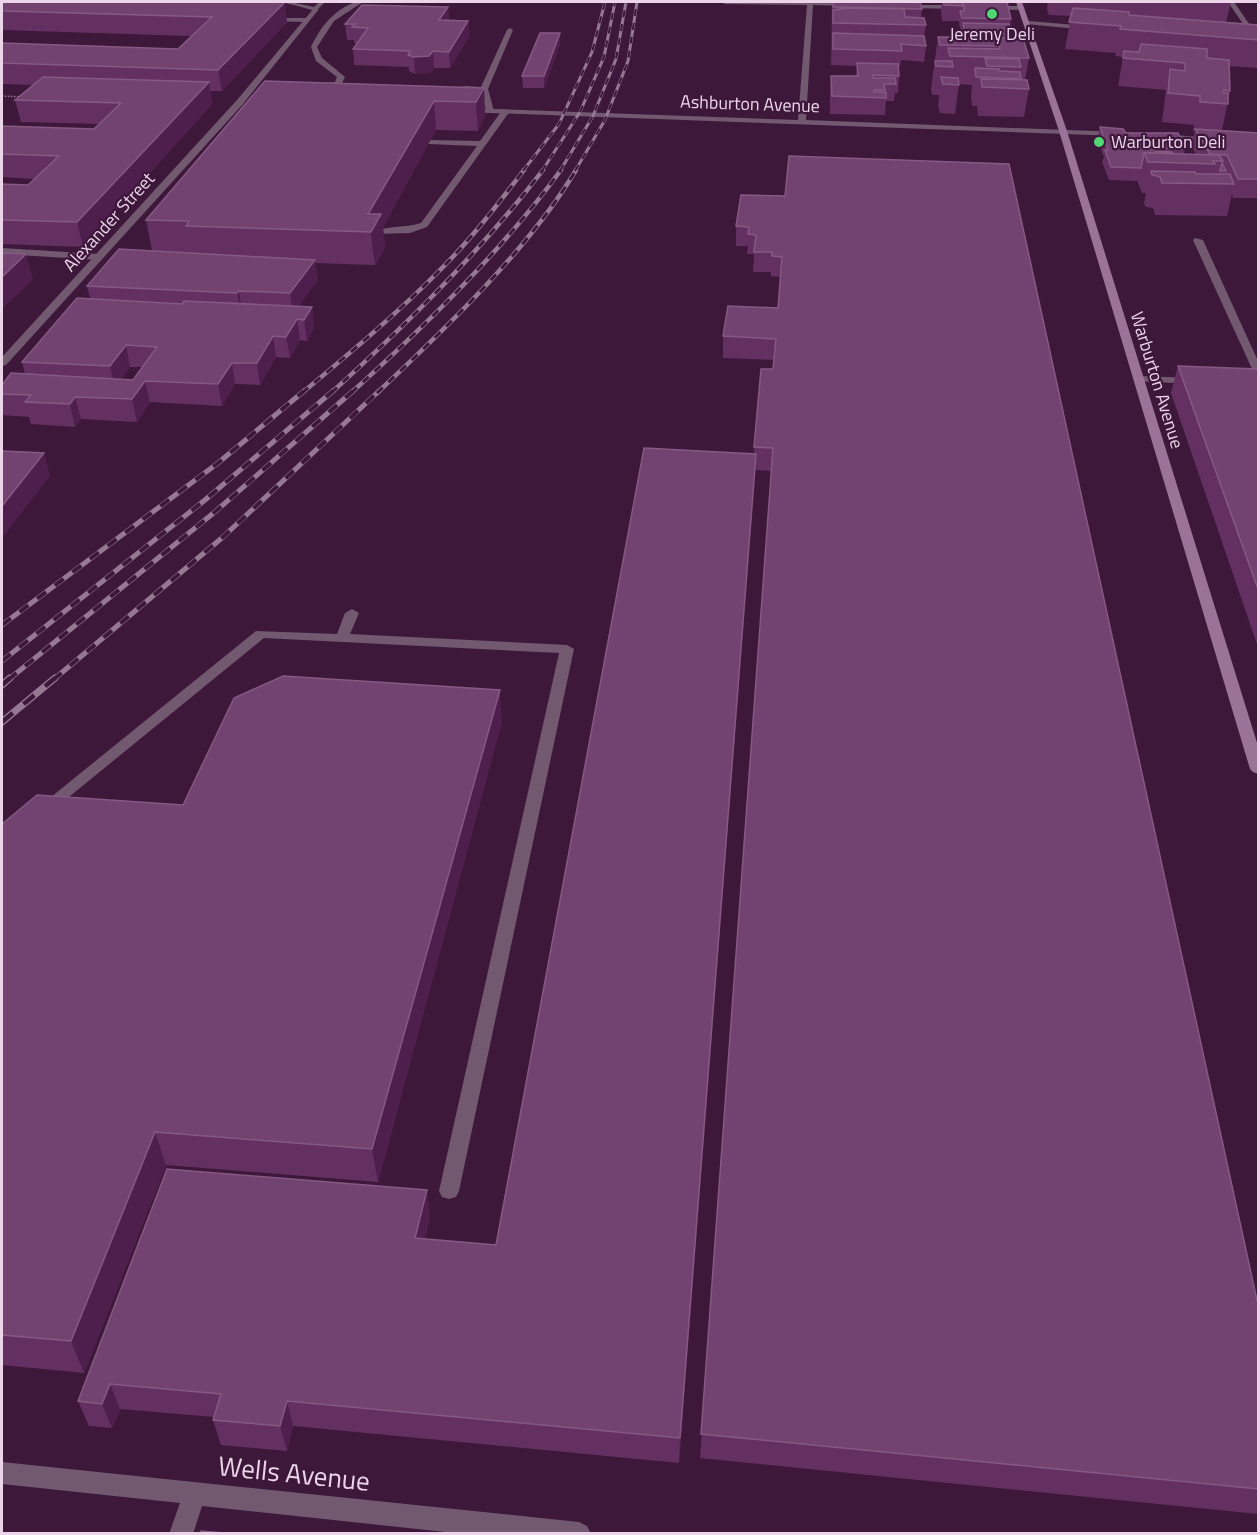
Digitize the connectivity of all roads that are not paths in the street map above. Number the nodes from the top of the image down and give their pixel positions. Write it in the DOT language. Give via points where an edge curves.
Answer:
graph roads {
  1 [pos="285,2"];
  2 [pos="322,2"];
  3 [pos="360,2"];
  4 [pos="725,2"];
  5 [pos="1231,2"];
  6 [pos="810,3"];
  7 [pos="857,5"];
  8 [pos="892,5"];
  9 [pos="1020,5"];
  10 [pos="975,7"];
  11 [pos="986,8"];
  12 [pos="316,9"];
  13 [pos="259,18"];
  14 [pos="307,20"];
  15 [pos="1028,23"];
  16 [pos="1098,28"];
  17 [pos="510,30"];
  18 [pos="291,39"];
  19 [pos="300,39"];
  20 [pos="309,39"];
  21 [pos="1237,39"];
  22 [pos="1247,39"];
  23 [pos="317,40"];
  24 [pos="1258,42"];
  25 [pos="253,87"];
  26 [pos="265,87"];
  27 [pos="312,88"];
  28 [pos="451,88"];
  29 [pos="484,89"];
  30 [pos="240,102"];
  31 [pos="252,103"];
  32 [pos="457,110"];
  33 [pos="490,111"];
  34 [pos="506,111"];
  35 [pos="802,121"];
  36 [pos="1063,131"];
  37 [pos="1133,134"];
  38 [pos="1156,136"];
  39 [pos="1225,141"];
  40 [pos="429,142"];
  41 [pos="483,144"];
  42 [pos="380,232"];
  43 [pos="1198,240"];
  44 [pos="2,251"];
  45 [pos="99,257"];
  46 [pos="2,363"];
  47 [pos="1258,371"];
  48 [pos="1140,379"];
  49 [pos="1202,381"];
  50 [pos="352,613"];
  51 [pos="341,639"];
  52 [pos="1258,769"];
  53 [pos="29,821"];
  54 [pos="449,1191"];
  55 [pos="2,1473"];
  56 [pos="195,1492"];
  57 [pos="181,1533"];
  58 [pos="579,1533"];
  1 -- 12 [label="street"];
  2 -- 12 [label="street, Alexander Street"];
  3 -- 23 [label="street" via="342,11"];
  4 -- 6 [label="street"];
  5 -- 22 [label="street" via="1253,34"];
  6 -- 7 [label="street"];
  6 -- 35 [label="street"];
  8 -- 10 [label="street"];
  9 -- 11 [label="street"];
  9 -- 15 [label="street, Warburton Avenue"];
  12 -- 14 [label="street, Alexander Street"];
  13 -- 14 [label="street"];
  14 -- 18 [label="street, Alexander Street"];
  15 -- 16 [label="street"];
  15 -- 36 [label="street, Warburton Avenue"];
  17 -- 29 [label="street"];
  18 -- 19 [label="street"];
  18 -- 25 [label="street, Alexander Street"];
  20 -- 23 [label="street"];
  21 -- 22 [label="street"];
  22 -- 24 [label="street"];
  23 -- 27 [label="street" via="314,47 319,59 341,77 338,83"];
  25 -- 26 [label="street"];
  25 -- 30 [label="street, Alexander Street"];
  28 -- 29 [label="street"];
  29 -- 33 [label="street"];
  30 -- 31 [label="street"];
  30 -- 45 [label="street, Alexander Street"];
  32 -- 33 [label="street, Ashburton Avenue"];
  33 -- 34 [label="street, Ashburton Avenue"];
  34 -- 35 [label="street, Ashburton Avenue"];
  34 -- 41 [label="street"];
  35 -- 36 [label="street, Ashburton Avenue"];
  36 -- 37 [label="street, Ashburton Avenue"];
  36 -- 48 [label="street, Warburton Avenue"];
  38 -- 39 [label="street"];
  40 -- 41 [label="street"];
  41 -- 42 [label="street" via="424,225"];
  43 -- 47 [label="street"];
  44 -- 45 [label="street"];
  45 -- 46 [label="street, Alexander Street"];
  48 -- 49 [label="street"];
  48 -- 52 [label="street, Warburton Avenue"];
  50 -- 51 [label="street"];
  51 -- 53 [label="street" via="261,634"];
  51 -- 54 [label="street" via="567,649"];
  55 -- 56 [label="street, Wells Avenue"];
  56 -- 57 [label="street"];
  56 -- 58 [label="street, Wells Avenue"];
}
